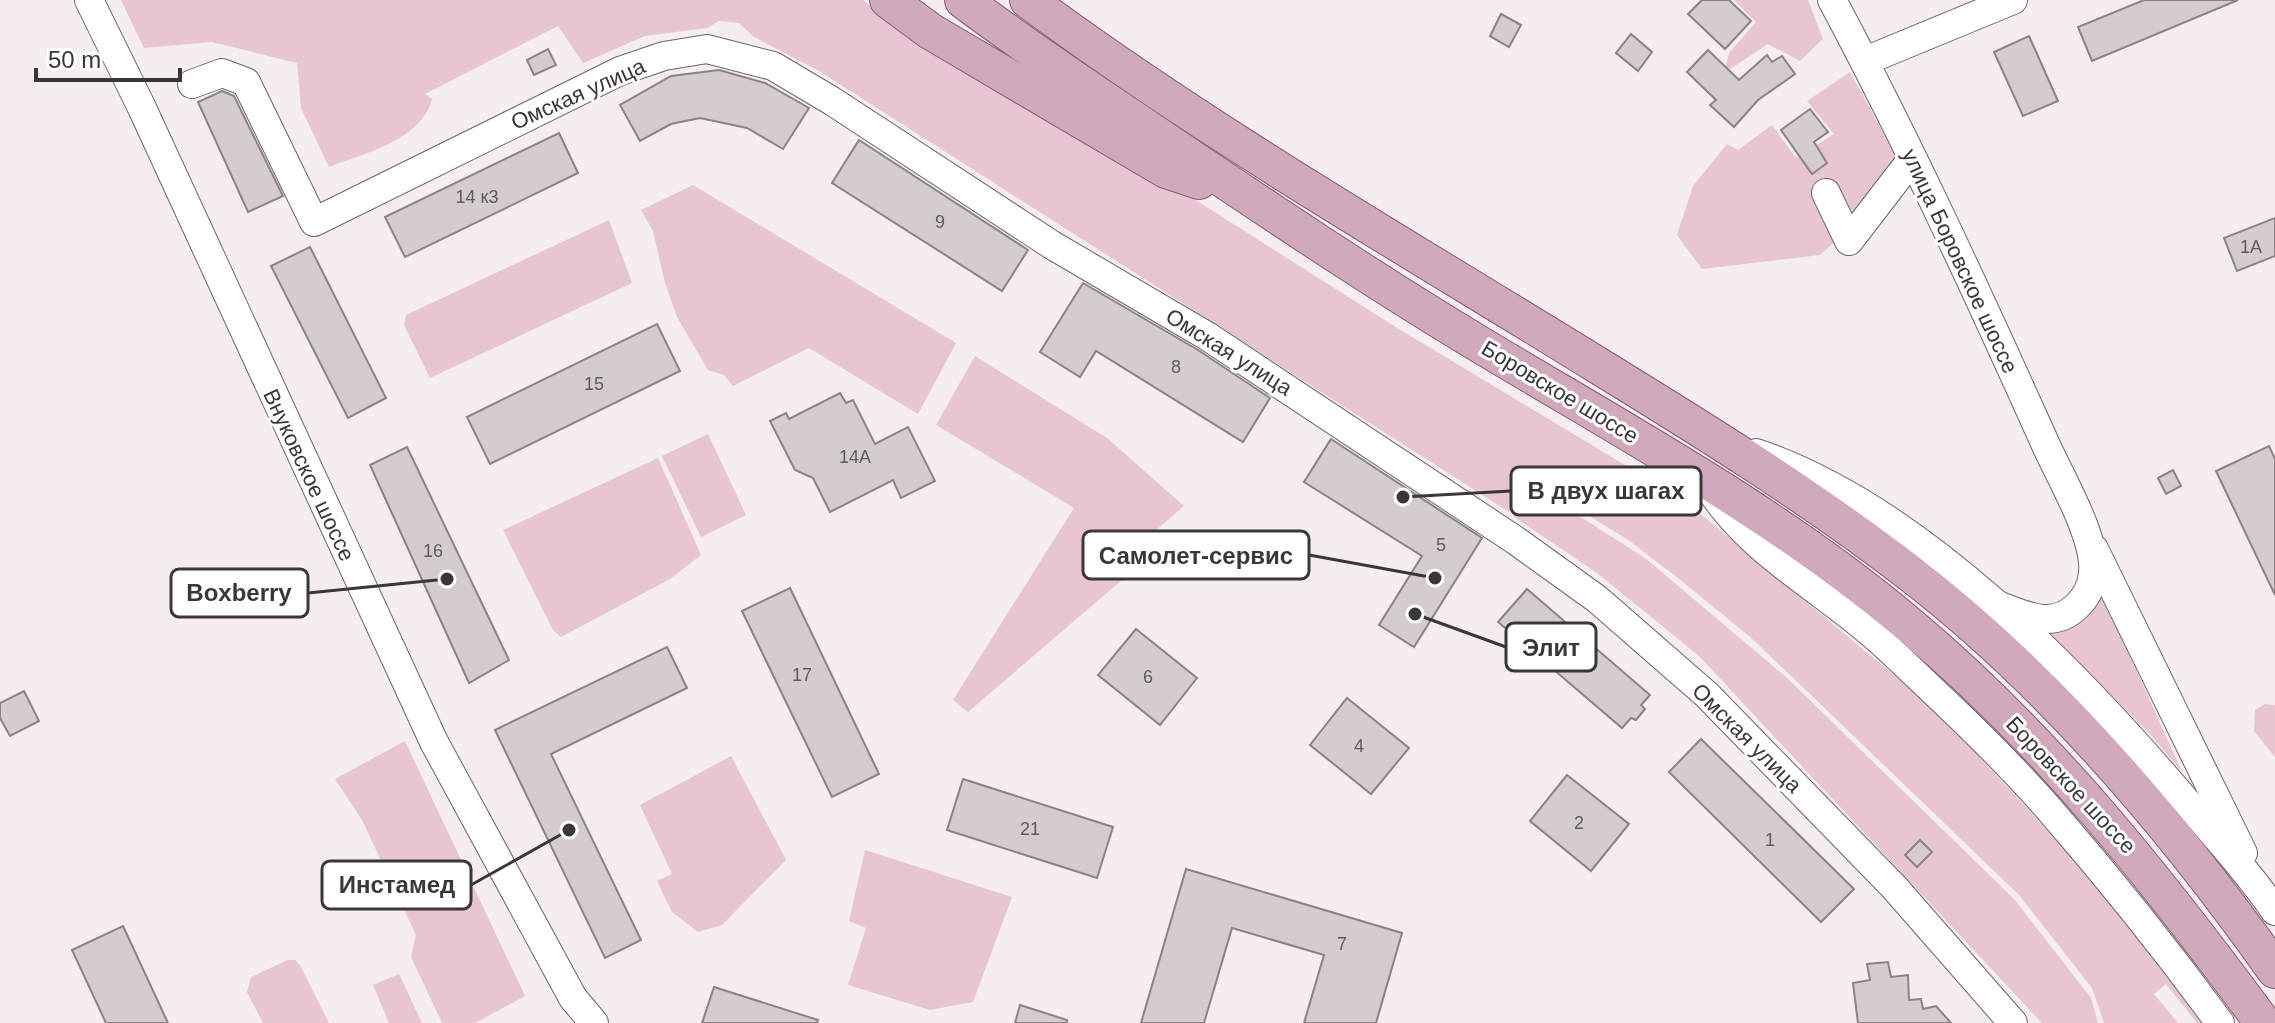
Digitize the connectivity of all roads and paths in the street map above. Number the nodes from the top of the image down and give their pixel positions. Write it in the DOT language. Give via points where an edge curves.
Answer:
graph roads {
  1 [pos="89,0"];
  2 [pos="888,0"];
  3 [pos="963,0"];
  4 [pos="1028,0"];
  5 [pos="1067,0"];
  6 [pos="1832,0"];
  7 [pos="2013,0"];
  8 [pos="1865,61"];
  9 [pos="192,84"];
  10 [pos="1208,125"];
  11 [pos="1912,159"];
  12 [pos="1826,193"];
  13 [pos="1246,195"];
  14 [pos="1721,441"];
  15 [pos="1701,476"];
  16 [pos="2081,524"];
  17 [pos="1995,604"];
  18 [pos="2268,900"];
  19 [pos="2275,970"];
  20 [pos="594,1023"];
  21 [pos="2013,1023"];
  22 [pos="2220,1023"];
  23 [pos="2263,1023"];
  1 -- 20 [label="street, Внуковское шоссе" via="434,742 573,998"];
  2 -- 13 [label="main road" via="930,31 1166,170"];
  3 -- 13 [label="main road, Боровское шоссе"];
  4 -- 10 [label="main road, Боровское шоссе"];
  5 -- 10 [label="main road" via="1153,68"];
  6 -- 8 [label="street, улица Боровское шоссе"];
  7 -- 8 [label="street"];
  8 -- 11 [label="street, улица Боровское шоссе"];
  9 -- 21 [label="street, Омская улица" via="222,73 246,82 314,222 620,71 664,56 707,49 773,66 1052,245 1207,336 1597,599 1707,695 1894,887"];
  10 -- 14 [label="main road, Боровское шоссе"];
  11 -- 12 [label="street" via="1849,241"];
  11 -- 16 [label="street, улица Боровское шоссе"];
  13 -- 15 [label="main road, Боровское шоссе" via="1476,343"];
  14 -- 17 [label="street" via="1790,466 1878,514 1950,564"];
  14 -- 19 [label="main road, Боровское шоссе" via="1906,570 2001,653 2117,771"];
  15 -- 22 [label="street" via="1728,517 1886,646 2047,807 2162,944"];
  15 -- 23 [label="main road, Боровское шоссе" via="1886,606 1970,678 2088,798"];
  16 -- 17 [label="street" via="2094,570 2089,589 2072,610 2044,620"];
  16 -- 18 [label="street"];
  17 -- 18 [label="street" via="2133,738"];
}
